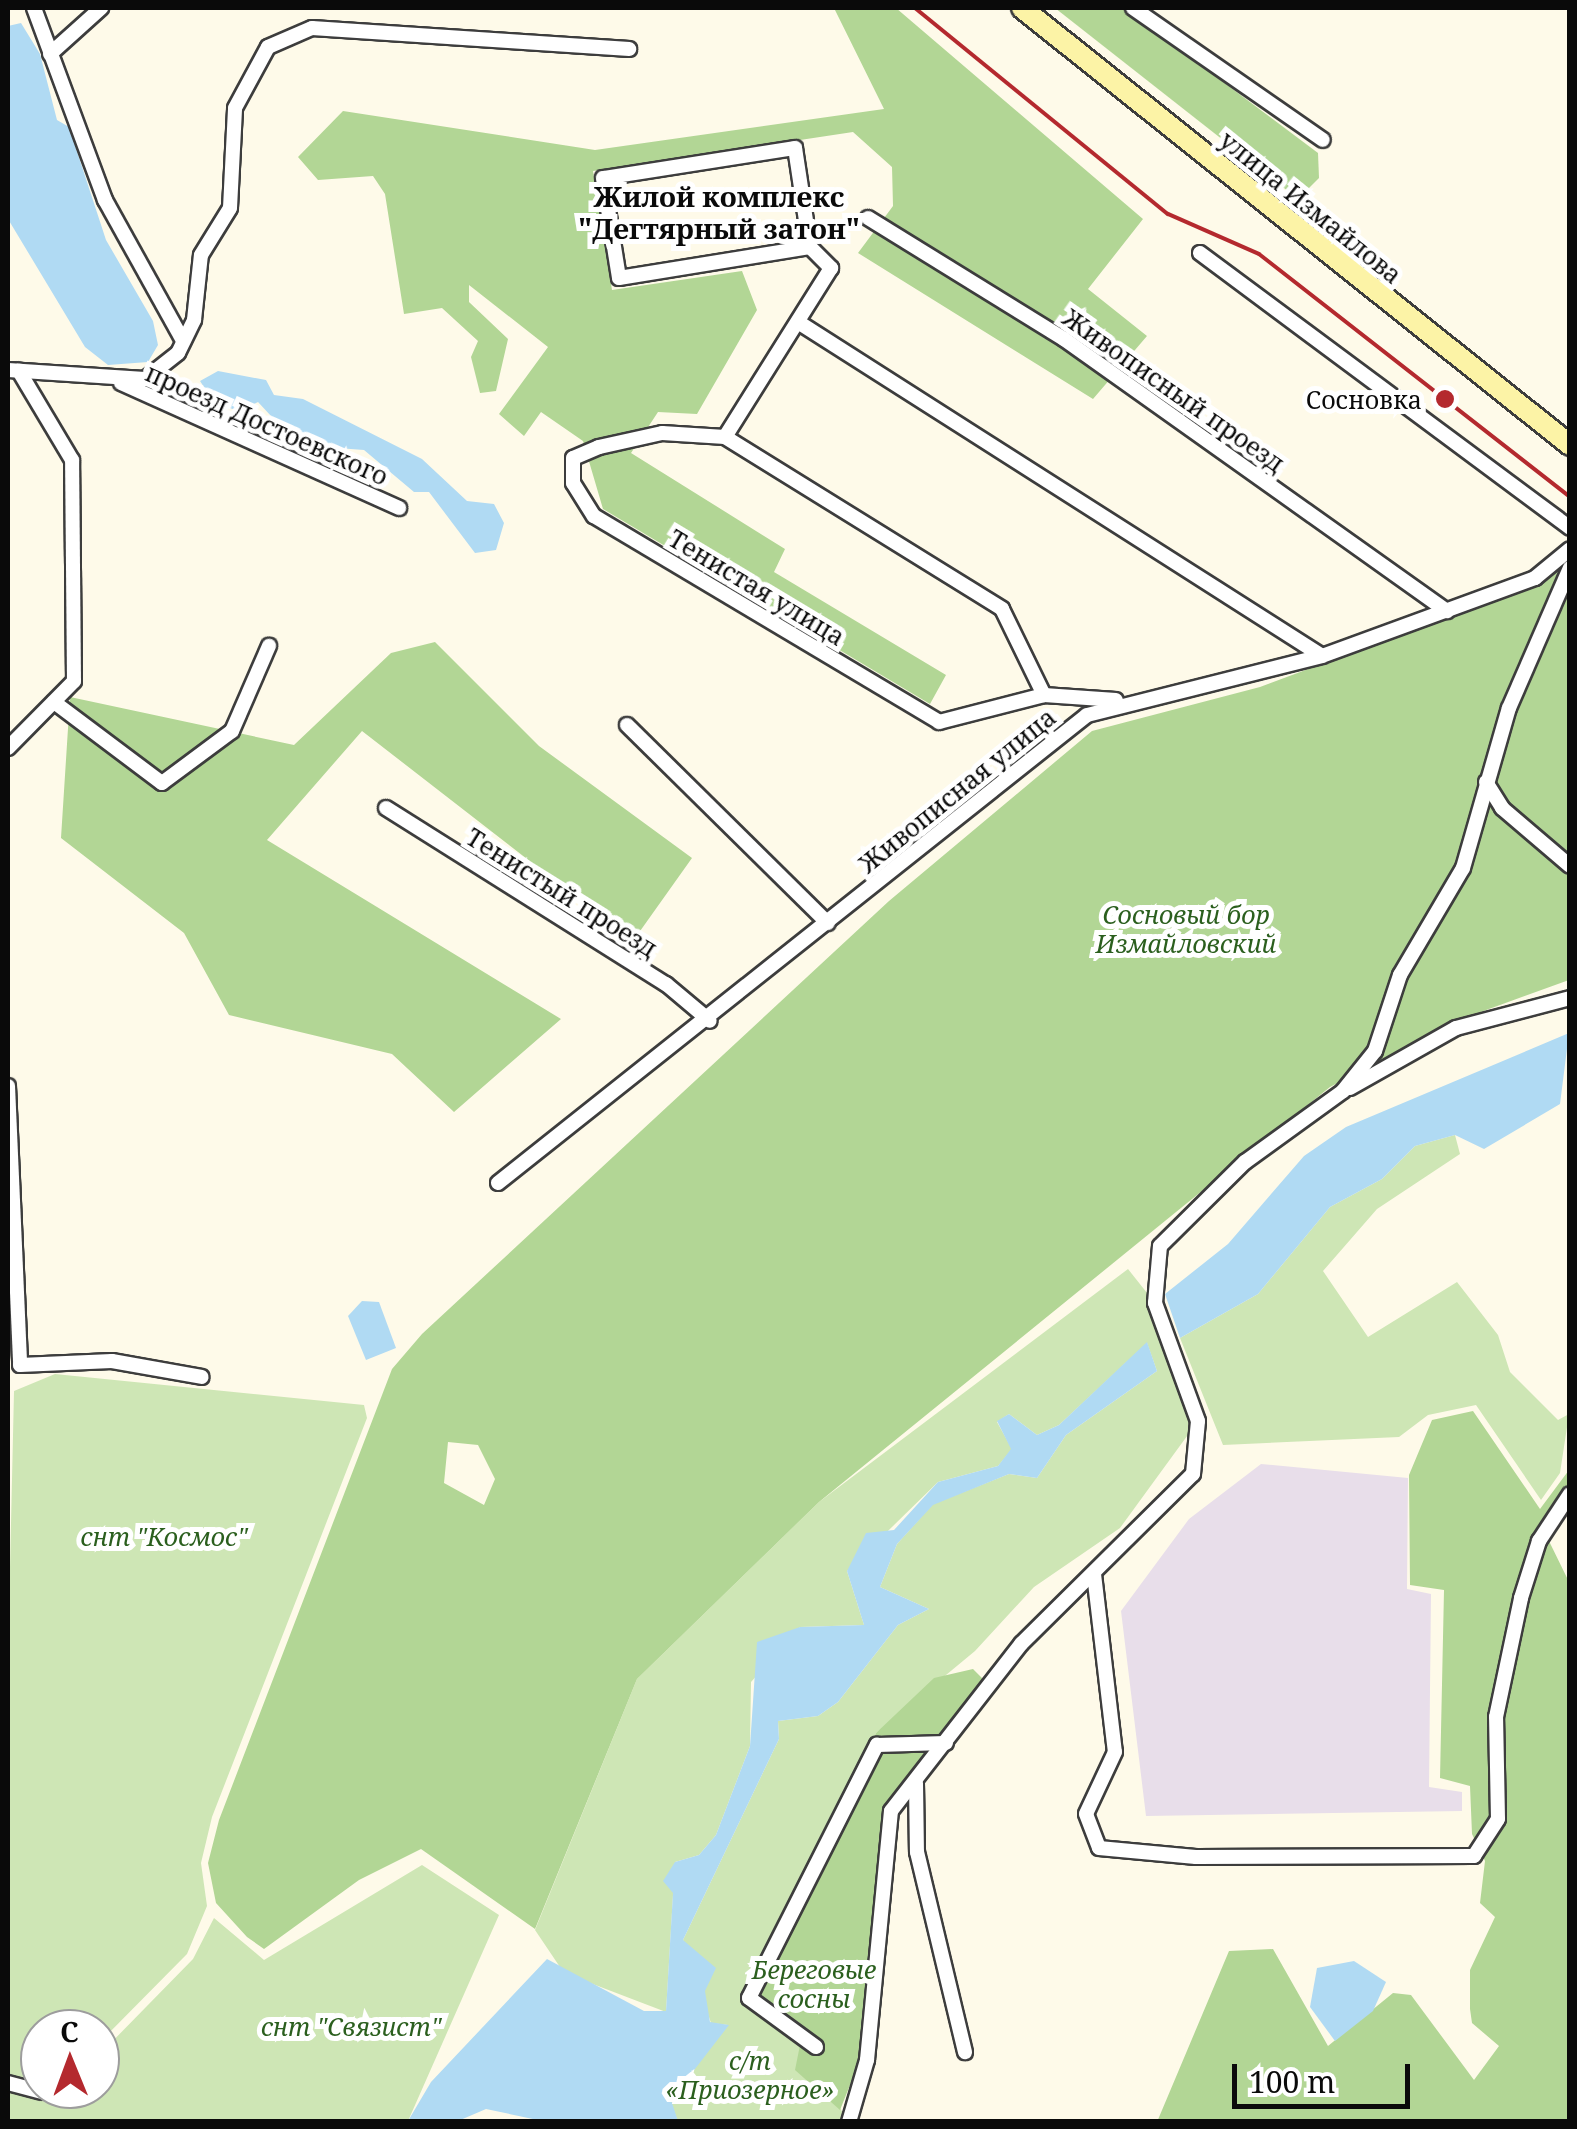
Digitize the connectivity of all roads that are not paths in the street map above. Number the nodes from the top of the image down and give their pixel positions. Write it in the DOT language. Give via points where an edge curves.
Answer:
graph roads {
  1 [pos="34,8"];
  2 [pos="101,8"];
  3 [pos="1022,8"];
  4 [pos="1133,8"];
  5 [pos="629,49"];
  6 [pos="50,54"];
  7 [pos="1323,140"];
  8 [pos="868,218"];
  9 [pos="810,246"];
  10 [pos="1200,253"];
  11 [pos="798,322"];
  12 [pos="184,341"];
  13 [pos="13,370"];
  14 [pos="116,381"];
  15 [pos="725,436"];
  16 [pos="1570,445"];
  17 [pos="399,508"];
  18 [pos="1570,528"];
  19 [pos="1570,549"];
  20 [pos="1570,568"];
  21 [pos="1447,611"];
  22 [pos="269,646"];
  23 [pos="1322,656"];
  24 [pos="1044,695"];
  25 [pos="1121,700"];
  26 [pos="54,702"];
  27 [pos="627,725"];
  28 [pos="8,748"];
  29 [pos="1486,782"];
  30 [pos="386,808"];
  31 [pos="1570,866"];
  32 [pos="828,923"];
  33 [pos="1570,998"];
  34 [pos="710,1021"];
  35 [pos="8,1086"];
  36 [pos="1344,1091"];
  37 [pos="498,1183"];
  38 [pos="202,1376"];
  39 [pos="1570,1494"];
  40 [pos="1094,1574"];
  41 [pos="946,1742"];
  42 [pos="916,1784"];
  43 [pos="816,2047"];
  44 [pos="964,2052"];
  45 [pos="849,2122"];
  1 -- 6 [label="street, проезд Достоевского"];
  2 -- 6 [label="street"];
  3 -- 16 [label="main road, улица Измайлова"];
  4 -- 7 [label="street"];
  5 -- 12 [label="street" via="312,28 268,47 235,108 230,208 201,255"];
  6 -- 12 [label="street, проезд Достоевского" via="105,200"];
  8 -- 21 [label="street, Живописный проезд" via="1064,339"];
  9 -- 9 [label="street" via="795,148 602,178 619,278"];
  9 -- 11 [label="street" via="831,268"];
  10 -- 18 [label="street"];
  11 -- 15 [label="street"];
  11 -- 23 [label="street"];
  12 -- 14 [label="street" via="145,379"];
  13 -- 14 [label="street"];
  13 -- 26 [label="street" via="72,460 74,680"];
  14 -- 17 [label="street, проезд Достоевского"];
  15 -- 24 [label="street" via="1002,609"];
  15 -- 24 [label="street, Тенистая улица" via="662,433 573,458 573,484 594,516 940,722"];
  19 -- 21 [label="street, Живописная улица" via="1535,578"];
  20 -- 29 [label="street"];
  21 -- 23 [label="street, Живописная улица"];
  22 -- 26 [label="street" via="232,732 162,784"];
  23 -- 25 [label="street, Живописная улица"];
  24 -- 25 [label="street, Тенистая улица"];
  25 -- 32 [label="street, Живописная улица" via="1009,772"];
  26 -- 28 [label="street"];
  27 -- 32 [label="street"];
  29 -- 31 [label="street" via="1502,808"];
  29 -- 36 [label="street" via="1463,868 1400,975 1375,1052"];
  30 -- 34 [label="street, Тенистый проезд" via="666,984"];
  32 -- 34 [label="street, Живописная улица"];
  33 -- 36 [label="street" via="1456,1028"];
  34 -- 37 [label="street, Живописная улица"];
  35 -- 38 [label="street" via="20,1365 112,1361"];
  36 -- 40 [label="street" via="1244,1162 1160,1246 1155,1303 1198,1421 1193,1474"];
  39 -- 40 [label="street" via="1539,1541 1521,1598 1496,1717 1498,1820 1474,1856 1196,1857 1099,1848 1086,1814 1115,1752"];
  40 -- 41 [label="street" via="1021,1644"];
  41 -- 42 [label="street"];
  41 -- 43 [label="street" via="877,1745 749,1998"];
  42 -- 44 [label="street" via="917,1852"];
  42 -- 45 [label="street" via="891,1810 866,2017 867,2060"];
}
